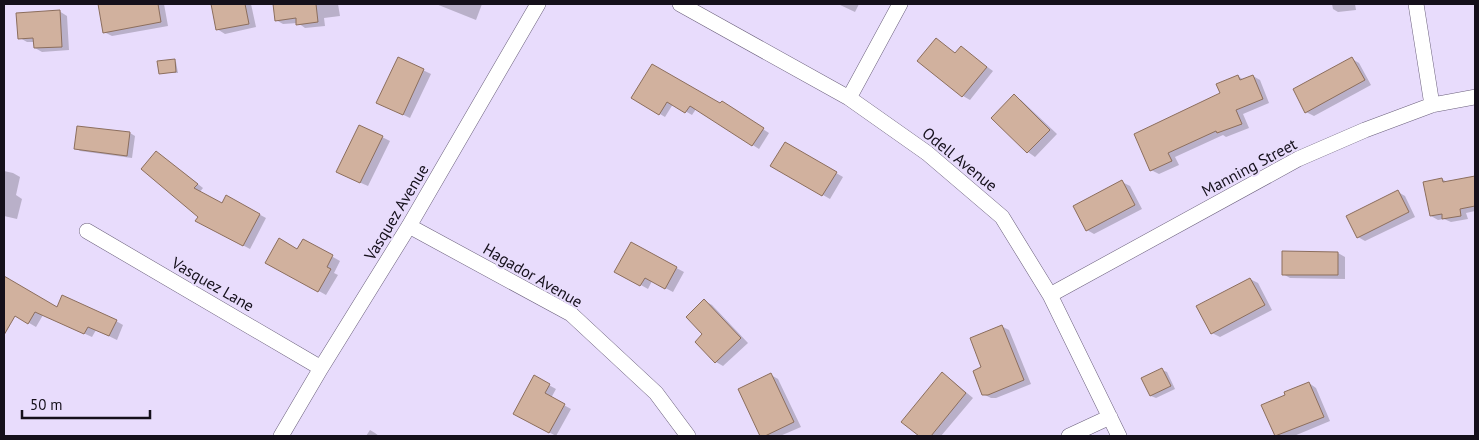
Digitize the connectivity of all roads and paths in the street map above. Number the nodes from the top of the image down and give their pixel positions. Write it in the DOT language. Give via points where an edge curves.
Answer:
graph roads {
  1 [pos="538,4"];
  2 [pos="680,4"];
  3 [pos="900,4"];
  4 [pos="1416,4"];
  5 [pos="1475,97"];
  6 [pos="849,98"];
  7 [pos="1432,104"];
  8 [pos="409,226"];
  9 [pos="87,231"];
  10 [pos="1050,295"];
  11 [pos="321,368"];
  12 [pos="1110,417"];
  13 [pos="281,436"];
  14 [pos="688,436"];
  15 [pos="1069,436"];
  16 [pos="1119,436"];
  1 -- 8 [label="street, Vasquez Avenue"];
  2 -- 6 [label="street, Odell Avenue"];
  3 -- 6 [label="street"];
  4 -- 7 [label="street"];
  5 -- 7 [label="street, Manning Street"];
  6 -- 10 [label="street, Odell Avenue" via="927,152 1002,218"];
  7 -- 10 [label="street, Manning Street" via="1298,159"];
  8 -- 11 [label="street, Vasquez Avenue"];
  8 -- 14 [label="street, Hagador Avenue" via="571,314 656,393"];
  9 -- 11 [label="street, Vasquez Lane"];
  10 -- 12 [label="street, Odell Avenue"];
  11 -- 13 [label="street, Vasquez Avenue"];
  12 -- 15 [label="street"];
  12 -- 16 [label="street, Odell Avenue"];
}
